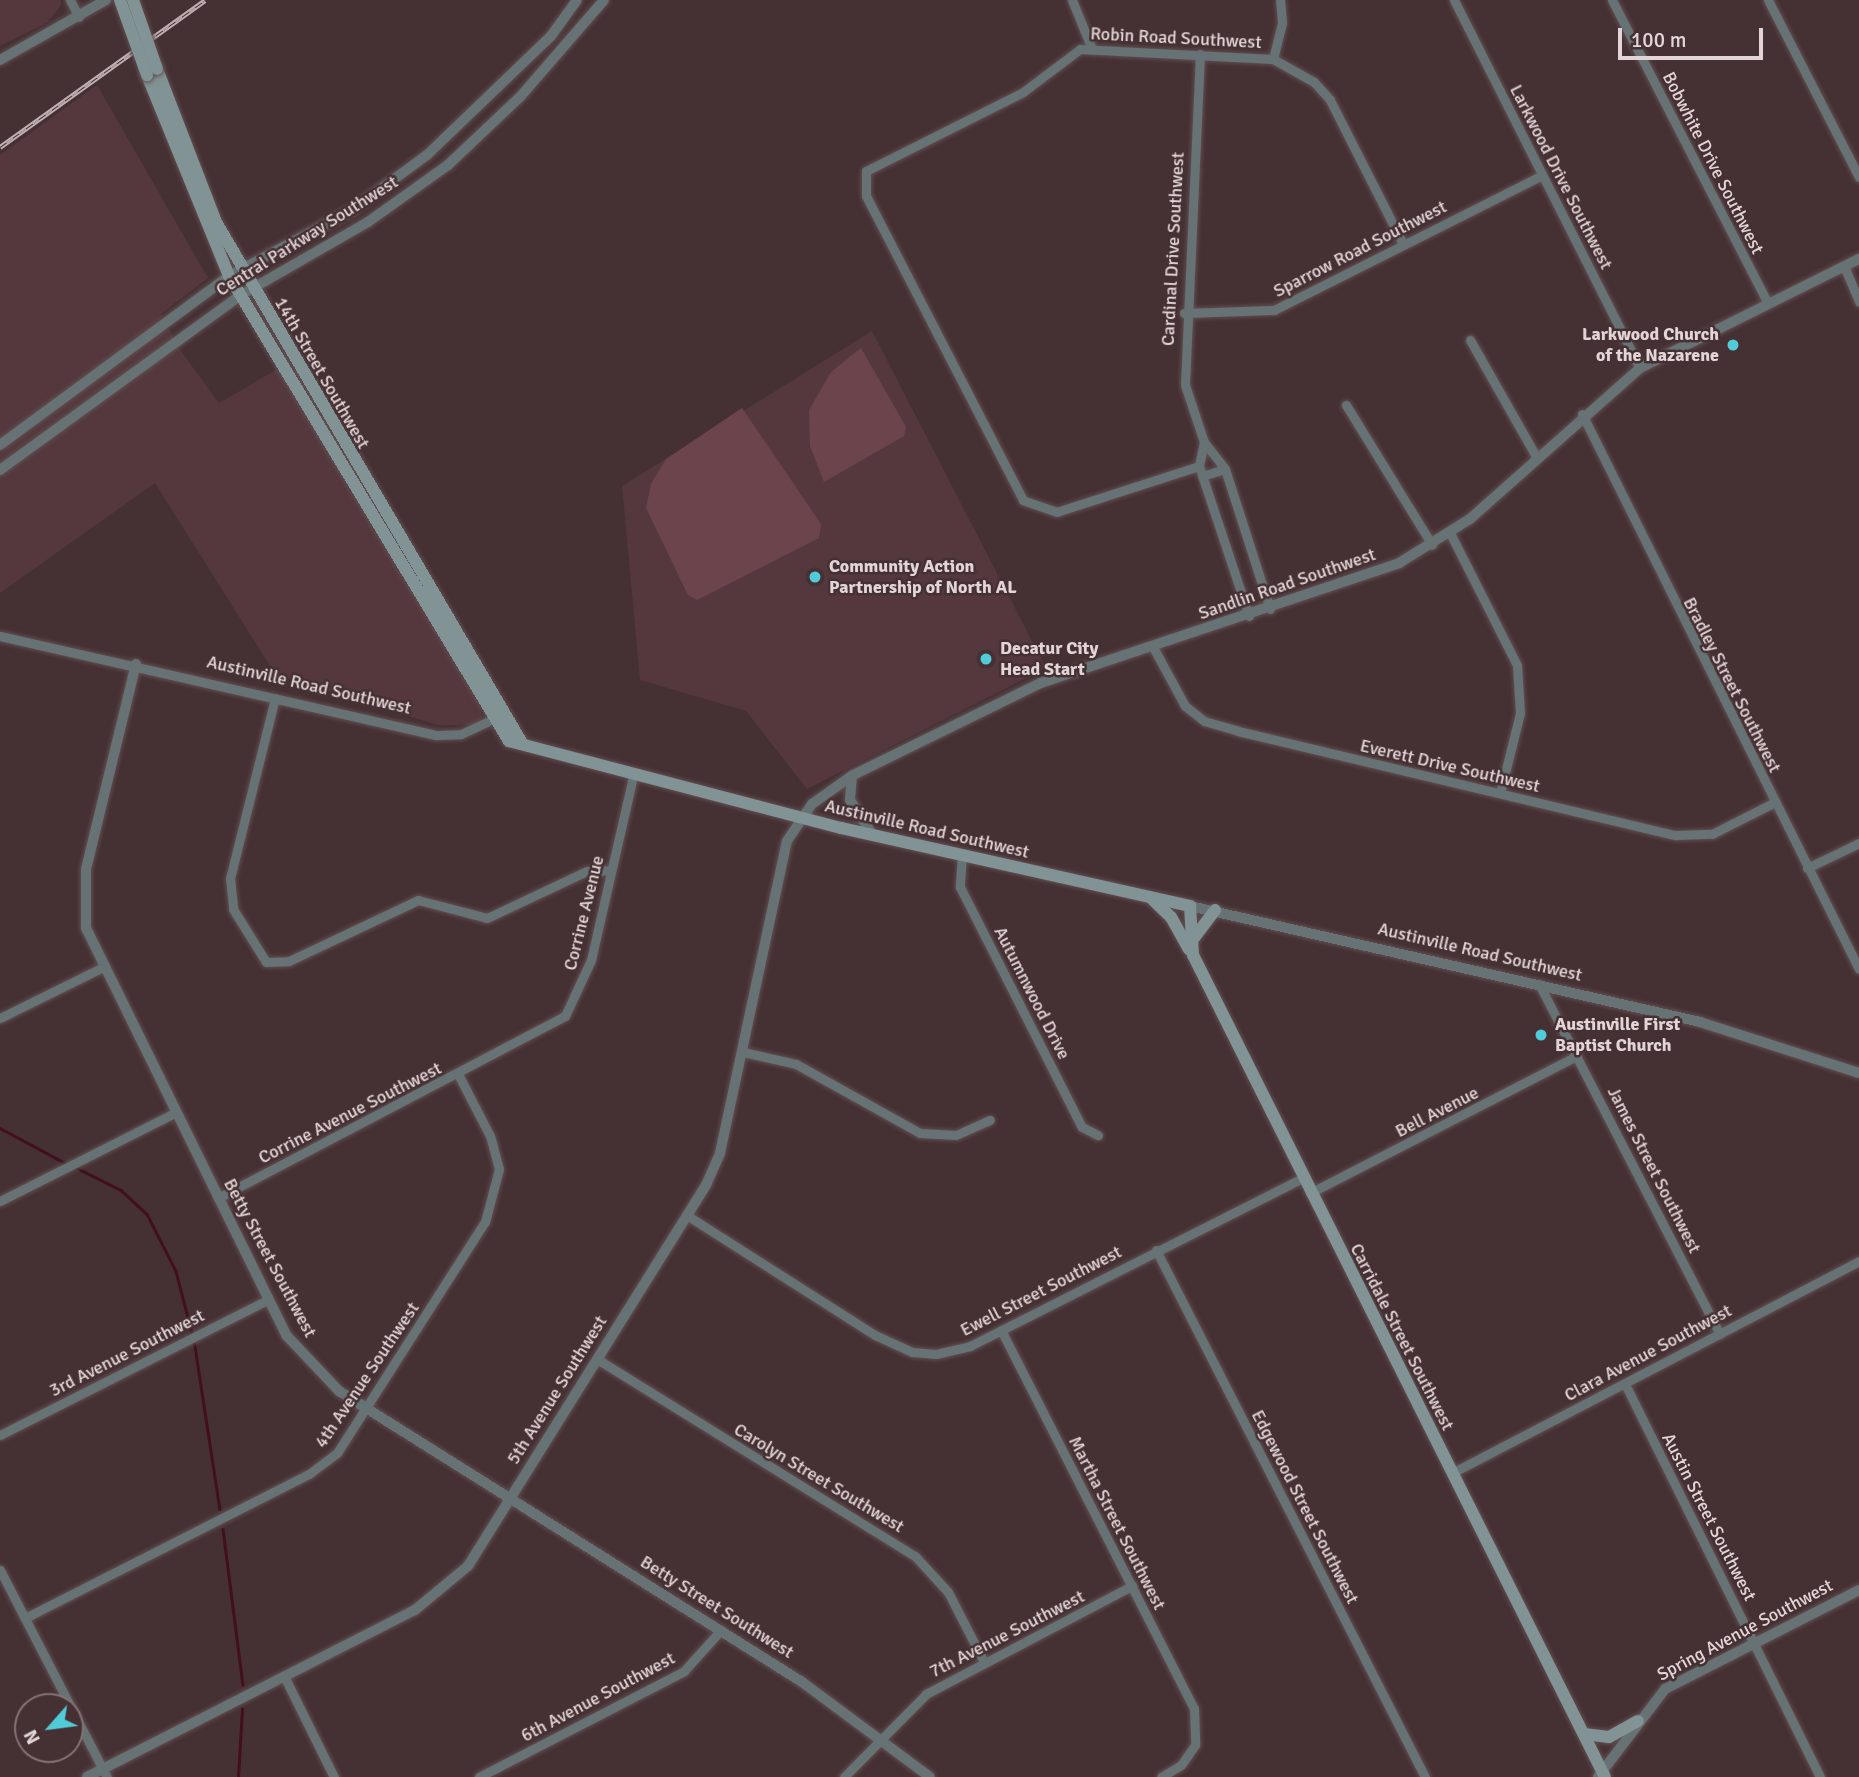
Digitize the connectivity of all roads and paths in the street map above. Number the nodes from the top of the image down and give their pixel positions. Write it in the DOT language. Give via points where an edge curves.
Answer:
graph roads {
  1 [pos="70,0"];
  2 [pos="106,0"];
  3 [pos="120,0"];
  4 [pos="133,0"];
  5 [pos="577,0"];
  6 [pos="604,0"];
  7 [pos="1072,0"];
  8 [pos="1280,0"];
  9 [pos="1454,0"];
  10 [pos="1612,0"];
  11 [pos="1768,0"];
  12 [pos="79,17"];
  13 [pos="1092,49"];
  14 [pos="1200,54"];
  15 [pos="1273,59"];
  16 [pos="0,60"];
  17 [pos="152,72"];
  18 [pos="1542,176"];
  19 [pos="1859,177"];
  20 [pos="1403,244"];
  21 [pos="1859,260"];
  22 [pos="1844,267"];
  23 [pos="241,269"];
  24 [pos="229,275"];
  25 [pos="246,292"];
  26 [pos="1767,302"];
  27 [pos="1859,302"];
  28 [pos="1185,313"];
  29 [pos="1469,340"];
  30 [pos="1640,368"];
  31 [pos="1346,405"];
  32 [pos="1582,414"];
  33 [pos="1204,442"];
  34 [pos="0,445"];
  35 [pos="1537,458"];
  36 [pos="1199,466"];
  37 [pos="1225,469"];
  38 [pos="0,470"];
  39 [pos="1202,476"];
  40 [pos="1450,533"];
  41 [pos="1432,545"];
  42 [pos="1270,609"];
  43 [pos="1249,616"];
  44 [pos="0,636"];
  45 [pos="1153,647"];
  46 [pos="136,664"];
  47 [pos="275,698"];
  48 [pos="493,719"];
  49 [pos="522,743"];
  50 [pos="853,775"];
  51 [pos="633,776"];
  52 [pos="1500,793"];
  53 [pos="1774,802"];
  54 [pos="799,817"];
  55 [pos="872,834"];
  56 [pos="1859,843"];
  57 [pos="962,855"];
  58 [pos="1807,868"];
  59 [pos="611,870"];
  60 [pos="1149,897"];
  61 [pos="1191,906"];
  62 [pos="1215,910"];
  63 [pos="1193,955"];
  64 [pos="103,967"];
  65 [pos="1859,970"];
  66 [pos="1539,984"];
  67 [pos="0,1018"];
  68 [pos="743,1052"];
  69 [pos="1577,1056"];
  70 [pos="1859,1073"];
  71 [pos="458,1076"];
  72 [pos="176,1112"];
  73 [pos="990,1120"];
  74 [pos="1098,1135"];
  75 [pos="1303,1178"];
  76 [pos="1310,1194"];
  77 [pos="218,1198"];
  78 [pos="0,1201"];
  79 [pos="688,1216"];
  80 [pos="1156,1250"];
  81 [pos="1859,1261"];
  82 [pos="269,1299"];
  83 [pos="1001,1330"];
  84 [pos="1720,1334"];
  85 [pos="597,1359"];
  86 [pos="1625,1384"];
  87 [pos="366,1409"];
  88 [pos="0,1435"];
  89 [pos="1452,1473"];
  90 [pos="510,1498"];
  91 [pos="0,1570"];
  92 [pos="1132,1587"];
  93 [pos="1859,1590"];
  94 [pos="25,1618"];
  95 [pos="721,1630"];
  96 [pos="1753,1644"];
  97 [pos="984,1662"];
  98 [pos="284,1676"];
  99 [pos="1638,1721"];
  100 [pos="1584,1734"];
  101 [pos="881,1739"];
  102 [pos="105,1773"];
  103 [pos="1602,1776"];
  104 [pos="87,1777"];
  105 [pos="334,1777"];
  106 [pos="479,1777"];
  107 [pos="844,1777"];
  108 [pos="930,1777"];
  109 [pos="1161,1777"];
  110 [pos="1425,1777"];
  111 [pos="1820,1777"];
  1 -- 12 [label="street"];
  2 -- 12 [label="street"];
  3 -- 17 [label="main road, 14th Street Southwest, bridge"];
  4 -- 17 [label="main road, 14th Street Southwest, bridge"];
  5 -- 23 [label="street, Central Parkway Southwest" via="551,36 427,155 352,210"];
  6 -- 25 [label="street, Central Parkway Southwest" via="520,97 448,164 368,222"];
  7 -- 13 [label="street"];
  8 -- 15 [label="street" via="1282,22"];
  9 -- 18 [label="street, Larkwood Drive Southwest"];
  10 -- 26 [label="street, Bobwhite Drive Southwest"];
  11 -- 19 [label="street"];
  12 -- 16 [label="street"];
  13 -- 14 [label="street, Robin Road Southwest"];
  13 -- 36 [label="street, Robin Road Southwest" via="1058,60 1023,92 876,165 862,183 1023,500 1045,512"];
  14 -- 15 [label="street, Robin Road Southwest"];
  14 -- 28 [label="street, Cardinal Drive Southwest"];
  15 -- 20 [label="street, Robin Road Southwest" via="1314,82 1330,100"];
  17 -- 23 [label="main road, 14th Street Southwest"];
  17 -- 24 [label="main road, 14th Street Southwest" via="189,190"];
  18 -- 20 [label="street, Sparrow Road Southwest"];
  18 -- 30 [label="street, Larkwood Drive Southwest"];
  20 -- 28 [label="street, Sparrow Road Southwest" via="1263,313"];
  21 -- 22 [label="street, Sandlin Road Southwest"];
  22 -- 26 [label="street, Sandlin Road Southwest"];
  22 -- 27 [label="street"];
  23 -- 24 [label="street, Central Parkway Southwest"];
  23 -- 25 [label="main road, 14th Street Southwest"];
  24 -- 25 [label="main road, 14th Street Southwest"];
  24 -- 34 [label="street, Central Parkway Southwest"];
  25 -- 38 [label="street, Central Parkway Southwest"];
  25 -- 48 [label="main road, 14th Street Southwest"];
  25 -- 49 [label="main road, 14th Street Southwest"];
  26 -- 30 [label="street, Sandlin Road Southwest"];
  28 -- 33 [label="street, Cardinal Drive Southwest" via="1185,384"];
  29 -- 35 [label="street"];
  30 -- 32 [label="street, Sandlin Road Southwest"];
  31 -- 41 [label="street"];
  32 -- 35 [label="street, Sandlin Road Southwest"];
  32 -- 53 [label="street, Bradley Street Southwest"];
  33 -- 36 [label="street, Cardinal Drive Southwest"];
  33 -- 37 [label="street, Cardinal Drive Southwest"];
  35 -- 40 [label="street, Sandlin Road Southwest"];
  36 -- 39 [label="street, Cardinal Drive Southwest"];
  37 -- 39 [label="street"];
  37 -- 42 [label="street, Cardinal Drive Southwest"];
  39 -- 43 [label="street, Cardinal Drive Southwest"];
  40 -- 41 [label="street, Sandlin Road Southwest"];
  40 -- 52 [label="street" via="1517,665 1520,713"];
  41 -- 42 [label="street, Sandlin Road Southwest" via="1357,581"];
  42 -- 43 [label="street, Sandlin Road Southwest"];
  43 -- 45 [label="street, Sandlin Road Southwest"];
  44 -- 46 [label="street, Austinville Road Southwest"];
  45 -- 50 [label="street, Sandlin Road Southwest" via="1041,683"];
  45 -- 52 [label="street, Everett Drive Southwest" via="1177,697 1204,721"];
  46 -- 47 [label="street, Austinville Road Southwest"];
  46 -- 64 [label="street, Betty Street Southwest" via="82,904"];
  47 -- 48 [label="street, Austinville Road Southwest" via="438,735 461,734"];
  47 -- 59 [label="street" via="230,878 233,909 266,962 289,961 418,900 487,918 587,870"];
  48 -- 49 [label="main road, Austinville Road Southwest" via="509,741"];
  49 -- 51 [label="main road, Austinville Road Southwest"];
  50 -- 54 [label="street, Sandlin Road Southwest"];
  50 -- 55 [label="street" via="850,800"];
  51 -- 54 [label="main road, Austinville Road Southwest"];
  51 -- 59 [label="street, Corrine Avenue"];
  52 -- 53 [label="street, Everett Drive Southwest" via="1688,836 1723,830"];
  53 -- 58 [label="street, Bradley Street Southwest"];
  54 -- 55 [label="main road, Austinville Road Southwest"];
  54 -- 68 [label="street, 5th Avenue Southwest" via="788,841"];
  55 -- 57 [label="main road, Austinville Road Southwest"];
  56 -- 58 [label="street"];
  57 -- 60 [label="main road, Austinville Road Southwest"];
  57 -- 74 [label="street, Autumnwood Drive" via="960,887 1082,1127"];
  58 -- 65 [label="street, Bradley Street Southwest"];
  59 -- 71 [label="street, Corrine Avenue" via="591,960 565,1016"];
  60 -- 61 [label="main road, Austinville Road Southwest"];
  60 -- 63 [label="main road" via="1171,917"];
  61 -- 62 [label="street, Austinville Road Southwest"];
  61 -- 63 [label="main road, Carridale Street Southwest"];
  62 -- 63 [label="main road" via="1197,926"];
  62 -- 66 [label="street, Austinville Road Southwest"];
  63 -- 75 [label="main road, Carridale Street Southwest"];
  64 -- 67 [label="street"];
  64 -- 72 [label="street, Betty Street Southwest"];
  66 -- 69 [label="street, James Street Southwest"];
  66 -- 70 [label="street, Austinville Road Southwest" via="1712,1025"];
  68 -- 73 [label="street" via="796,1064 920,1133 956,1135"];
  68 -- 79 [label="street, 5th Avenue Southwest" via="720,1153"];
  69 -- 76 [label="street, Bell Avenue"];
  69 -- 84 [label="street, James Street Southwest"];
  71 -- 77 [label="street, Corrine Avenue Southwest"];
  71 -- 87 [label="street, 4th Avenue Southwest" via="490,1136 499,1169 492,1197 478,1233"];
  72 -- 77 [label="street, Betty Street Southwest"];
  72 -- 78 [label="street"];
  75 -- 76 [label="main road, Carridale Street Southwest"];
  75 -- 80 [label="street, Ewell Street Southwest"];
  76 -- 89 [label="main road, Carridale Street Southwest"];
  77 -- 82 [label="street, Betty Street Southwest"];
  79 -- 83 [label="street, Ewell Street Southwest" via="912,1352 958,1350"];
  79 -- 85 [label="street, 5th Avenue Southwest"];
  80 -- 83 [label="street, Ewell Street Southwest"];
  80 -- 110 [label="street, Edgewood Street Southwest"];
  81 -- 84 [label="street, Clara Avenue Southwest"];
  82 -- 87 [label="street, Betty Street Southwest" via="312,1366"];
  82 -- 88 [label="street, 3rd Avenue Southwest"];
  83 -- 92 [label="street, Martha Street Southwest"];
  84 -- 86 [label="street, Clara Avenue Southwest"];
  85 -- 90 [label="street, 5th Avenue Southwest"];
  85 -- 97 [label="street, Carolyn Street Southwest" via="915,1556 948,1592"];
  86 -- 89 [label="street, Clara Avenue Southwest"];
  86 -- 96 [label="street, Austin Street Southwest"];
  87 -- 90 [label="street, Betty Street Southwest"];
  87 -- 94 [label="street, 4th Avenue Southwest" via="326,1463"];
  89 -- 100 [label="main road, Carridale Street Southwest"];
  90 -- 95 [label="street, Betty Street Southwest"];
  90 -- 98 [label="street, 5th Avenue Southwest" via="468,1566 435,1598"];
  91 -- 94 [label="street"];
  92 -- 97 [label="street, 7th Avenue Southwest"];
  92 -- 109 [label="street, Martha Street Southwest" via="1194,1709 1198,1733 1189,1756"];
  93 -- 96 [label="street, Spring Avenue Southwest"];
  94 -- 102 [label="street"];
  95 -- 101 [label="street, Betty Street Southwest"];
  95 -- 106 [label="street, 6th Avenue Southwest" via="684,1671"];
  96 -- 99 [label="street, Spring Avenue Southwest" via="1670,1685"];
  96 -- 111 [label="street, Austin Street Southwest"];
  97 -- 101 [label="street, 7th Avenue Southwest" via="926,1693"];
  98 -- 102 [label="street, 5th Avenue Southwest"];
  98 -- 105 [label="street"];
  99 -- 100 [label="main road" via="1609,1737"];
  99 -- 103 [label="street, Spring Avenue Southwest"];
  100 -- 103 [label="main road, Carridale Street Southwest"];
  101 -- 107 [label="street, 7th Avenue Southwest"];
  101 -- 108 [label="street, Betty Street Southwest"];
  102 -- 104 [label="street, 5th Avenue Southwest"];
}
